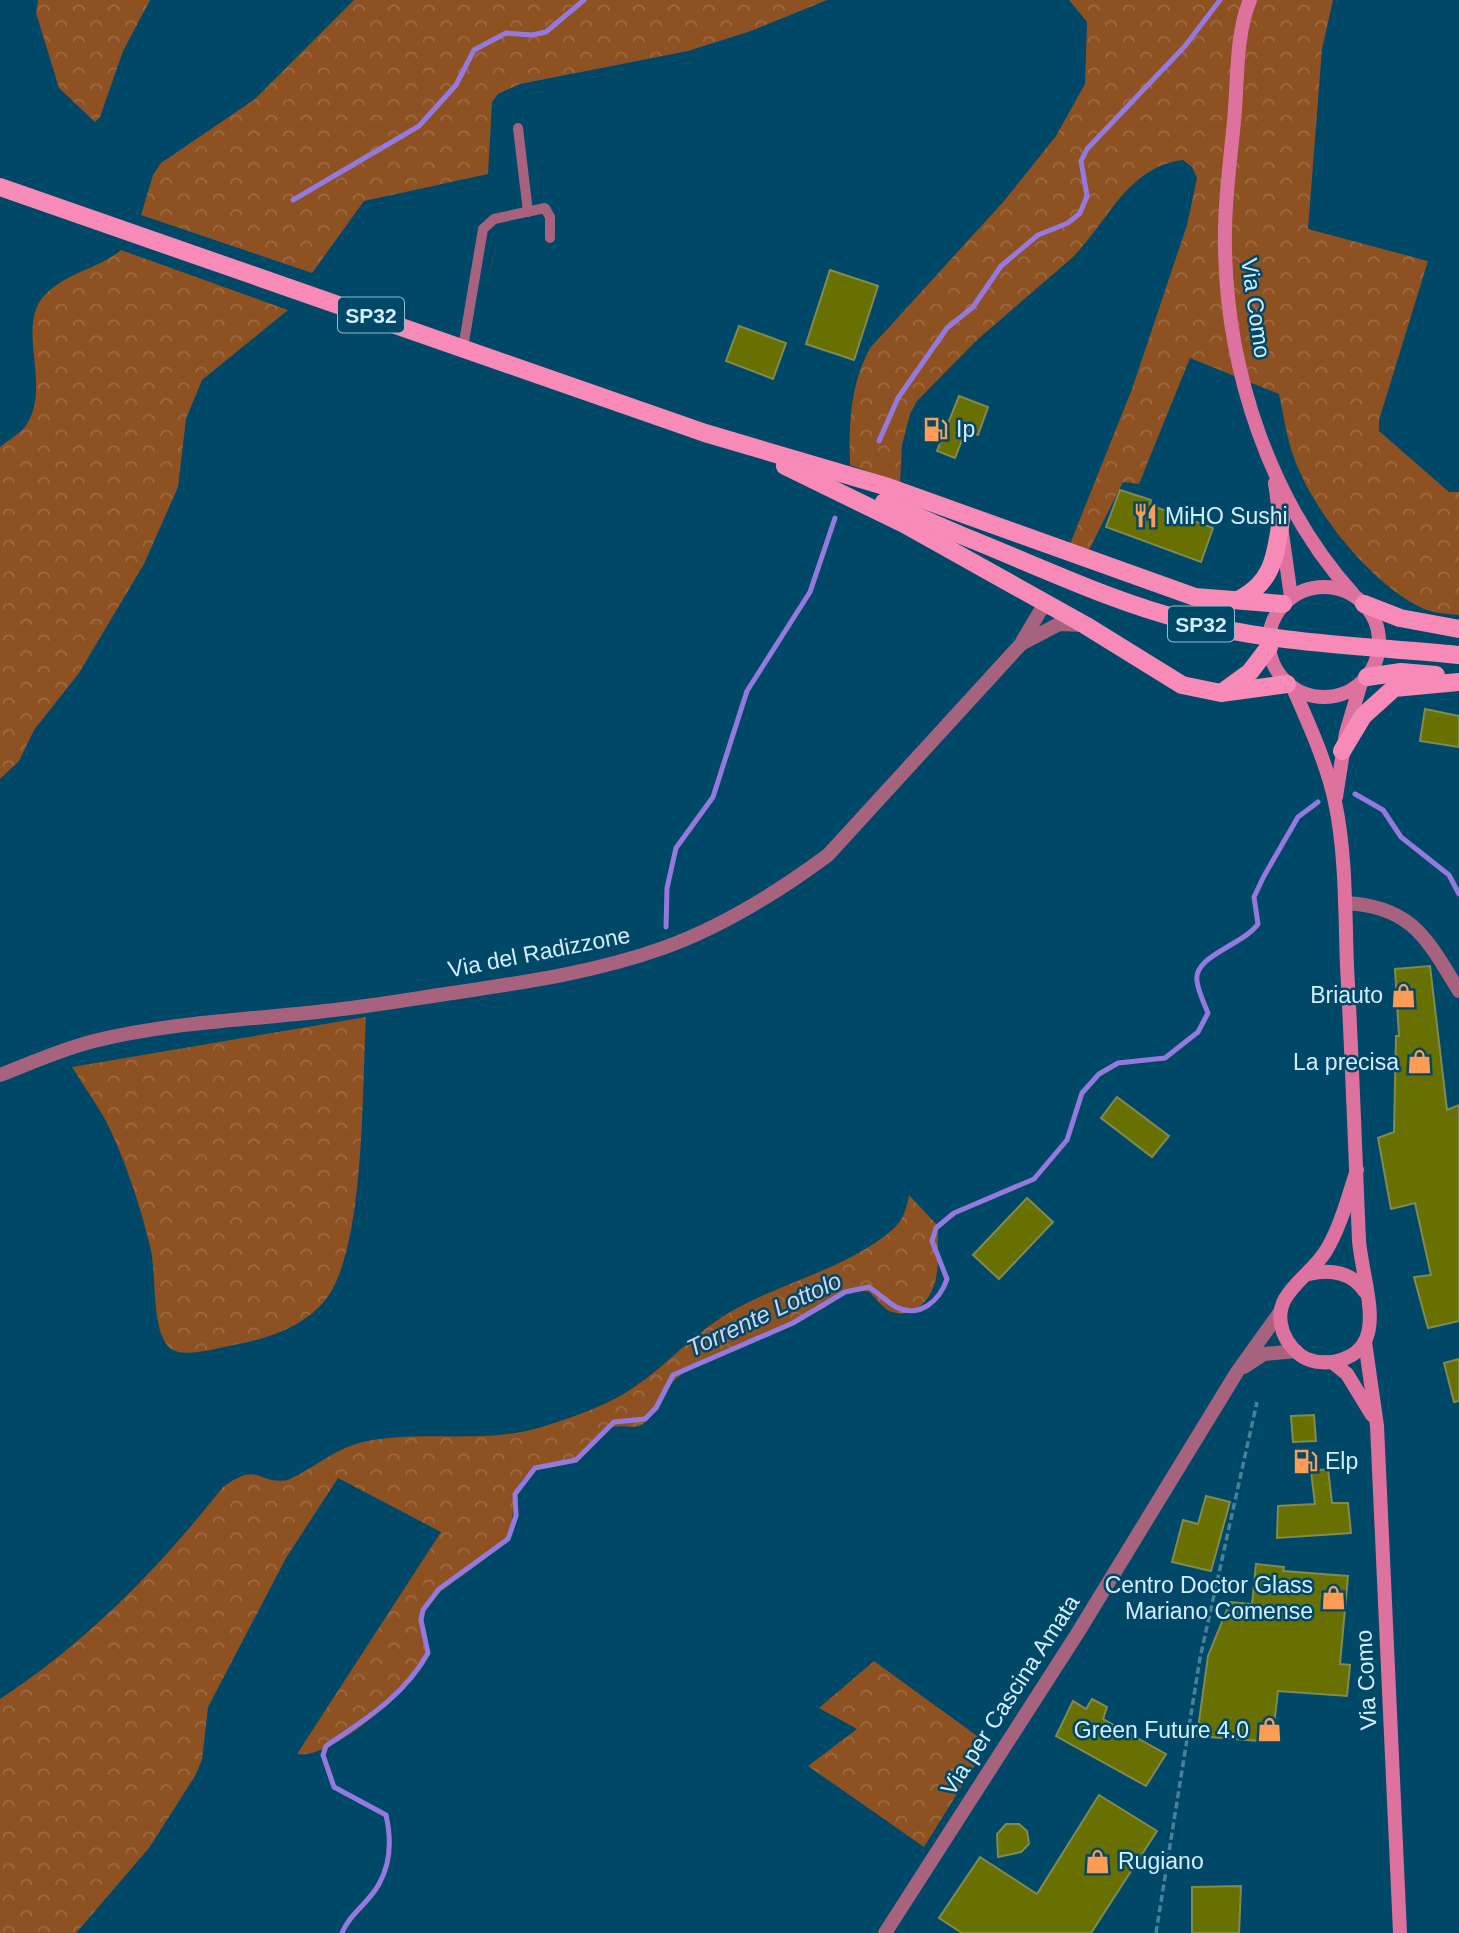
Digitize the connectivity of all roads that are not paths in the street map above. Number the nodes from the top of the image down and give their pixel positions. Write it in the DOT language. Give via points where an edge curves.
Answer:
graph roads {
  1 [pos="1250,0"];
  2 [pos="518,128"];
  3 [pos="0,187"];
  4 [pos="528,212"];
  5 [pos="550,238"];
  6 [pos="463,348"];
  7 [pos="741,444"];
  8 [pos="1273,471"];
  9 [pos="1281,519"];
  10 [pos="1358,599"];
  11 [pos="1237,600"];
  12 [pos="1287,601"];
  13 [pos="1045,603"];
  14 [pos="1085,625"];
  15 [pos="1459,629"];
  16 [pos="1021,644"];
  17 [pos="1269,647"];
  18 [pos="1459,655"];
  19 [pos="1364,680"];
  20 [pos="1459,680"];
  21 [pos="1290,686"];
  22 [pos="1221,693"];
  23 [pos="1342,751"];
  24 [pos="1335,802"];
  25 [pos="1345,903"];
  26 [pos="1459,991"];
  27 [pos="0,1075"];
  28 [pos="1357,1170"];
  29 [pos="1309,1274"];
  30 [pos="1367,1296"];
  31 [pos="1280,1312"];
  32 [pos="1365,1342"];
  33 [pos="1296,1351"];
  34 [pos="1332,1362"];
  35 [pos="1237,1372"];
  36 [pos="1377,1426"];
  37 [pos="885,1933"];
  38 [pos="1400,1933"];
  1 -- 8 [label="main road, Via Como" via="1242,35 1228,187 1226,272 1252,415"];
  2 -- 4 [label="lane"];
  3 -- 6 [label="main road, SP32"];
  4 -- 5 [label="lane" via="545,208"];
  4 -- 6 [label="lane" via="494,219 483,229"];
  6 -- 7 [label="main road, SP32"];
  7 -- 11 [label="main road" via="888,487 1195,597"];
  7 -- 13 [label="main road" via="904,524"];
  7 -- 18 [label="main road, SP32, bridge" via="1108,595 1189,621 1319,641"];
  8 -- 9 [label="main road"];
  8 -- 10 [label="main road, Via Como" via="1313,543"];
  9 -- 11 [label="main road" via="1276,556 1267,576 1252,593"];
  9 -- 12 [label="main road"];
  10 -- 12 [label="main road" via="1334,587 1317,587"];
  10 -- 15 [label="main road" via="1400,618"];
  10 -- 19 [label="main road" via="1378,630 1379,643 1376,661"];
  11 -- 12 [label="main road"];
  12 -- 17 [label="main road" via="1271,624"];
  13 -- 14 [label="main road"];
  13 -- 16 [label="street"];
  14 -- 16 [label="street" via="1059,624"];
  14 -- 22 [label="main road" via="1182,685"];
  16 -- 27 [label="street, Via del Radizzone" via="828,855 735,915 664,947 606,965 503,986 125,1034 64,1049"];
  17 -- 21 [label="main road" via="1273,665"];
  17 -- 22 [label="main road" via="1239,682"];
  19 -- 20 [label="main road" via="1401,672"];
  19 -- 21 [label="main road" via="1345,694 1322,698"];
  19 -- 23 [label="main road"];
  20 -- 23 [label="main road" via="1394,688 1363,716"];
  21 -- 22 [label="main road"];
  21 -- 24 [label="main road" via="1309,723"];
  23 -- 24 [label="main road"];
  24 -- 25 [label="main road"];
  25 -- 26 [label="street" via="1376,904 1425,937"];
  25 -- 28 [label="main road"];
  28 -- 29 [label="main road" via="1338,1226"];
  28 -- 30 [label="main road"];
  29 -- 30 [label="main road" via="1325,1270 1344,1274"];
  29 -- 31 [label="main road" via="1290,1289"];
  30 -- 32 [label="main road" via="1371,1320"];
  31 -- 33 [label="main road" via="1286,1339"];
  31 -- 35 [label="street, Via per Cascina Amata"];
  32 -- 34 [label="main road" via="1345,1359"];
  32 -- 36 [label="main road, Via Como"];
  33 -- 34 [label="main road" via="1308,1359"];
  33 -- 35 [label="street, Via per Cascina Amata" via="1264,1354"];
  34 -- 36 [label="main road, Via Como" via="1347,1374"];
  35 -- 37 [label="street, Via per Cascina Amata" via="1077,1634"];
  36 -- 38 [label="main road, Via Como"];
}
